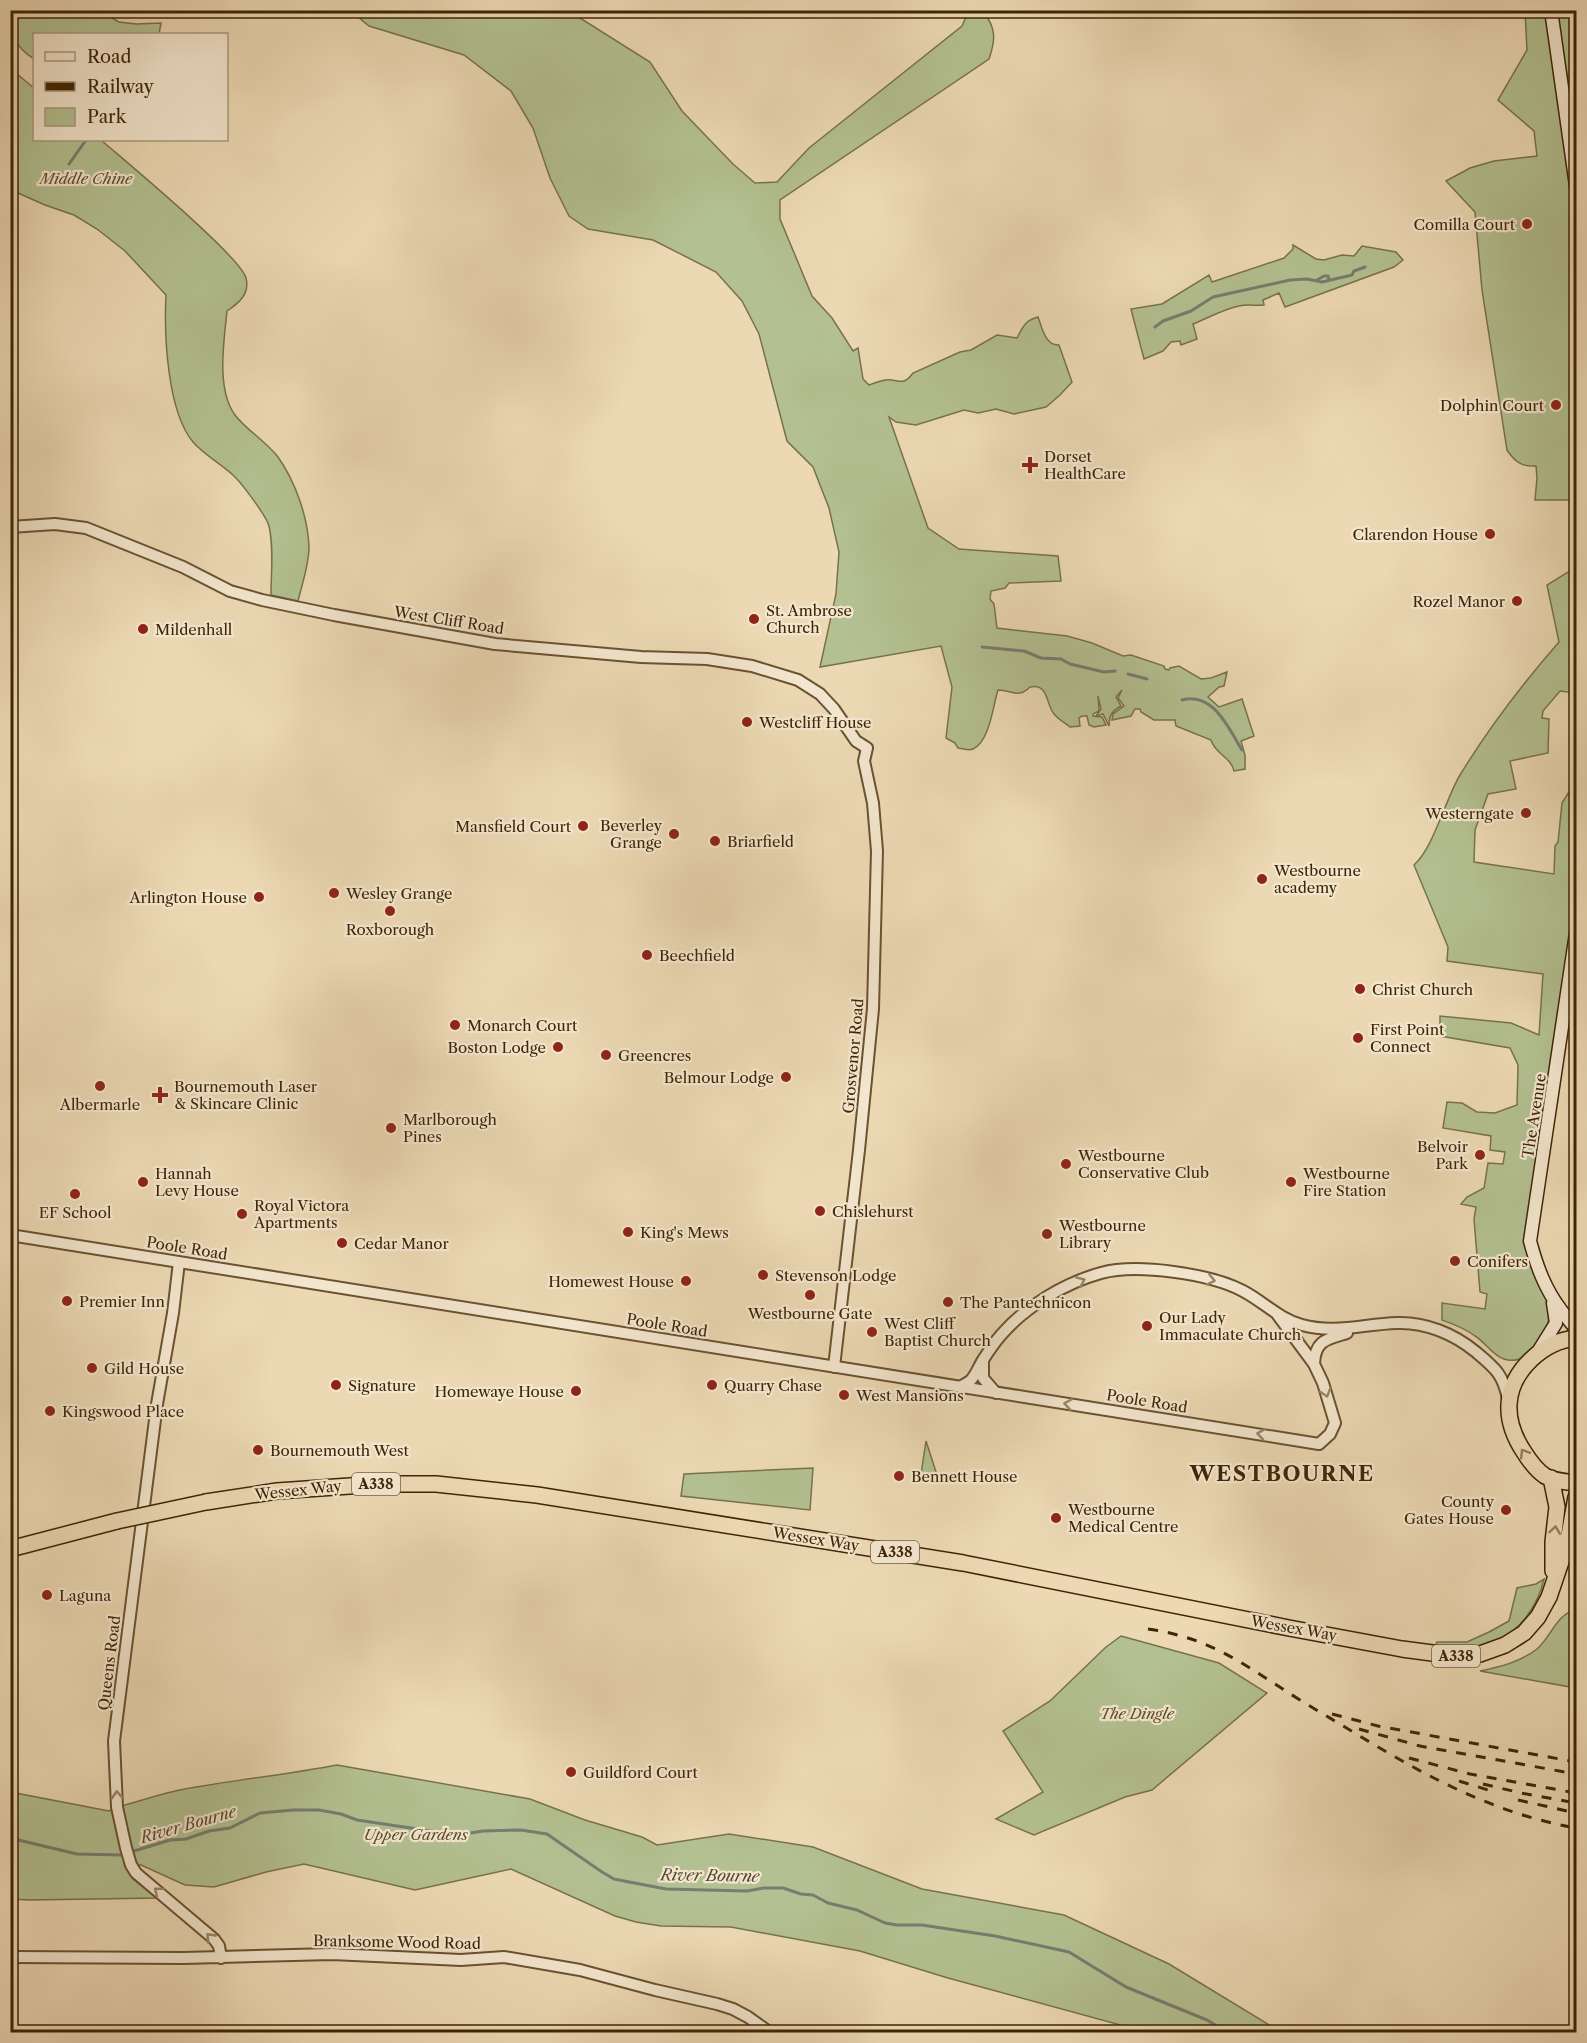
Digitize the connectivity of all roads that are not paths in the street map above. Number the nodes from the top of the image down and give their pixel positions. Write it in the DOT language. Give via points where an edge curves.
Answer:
graph roads {
  1 [pos="1551,10"];
  2 [pos="1576,186"];
  3 [pos="10,527"];
  4 [pos="867,748"];
  5 [pos="1576,933"];
  6 [pos="10,1235"];
  7 [pos="179,1262"];
  8 [pos="1553,1299"];
  9 [pos="1277,1314"];
  10 [pos="1363,1328"];
  11 [pos="1576,1328"];
  12 [pos="1576,1338"];
  13 [pos="1534,1356"];
  14 [pos="983,1360"];
  15 [pos="1314,1364"];
  16 [pos="834,1367"];
  17 [pos="1496,1369"];
  18 [pos="960,1387"];
  19 [pos="996,1393"];
  20 [pos="1509,1402"];
  21 [pos="1551,1478"];
  22 [pos="1576,1483"];
  23 [pos="1576,1497"];
  24 [pos="10,1548"];
  25 [pos="1553,1583"];
  26 [pos="10,1957"];
  27 [pos="220,1958"];
  28 [pos="769,2032"];
  1 -- 2 [label="main road"];
  3 -- 4 [label="street, West Cliff Road" via="55,524 86,528 183,567 230,591 334,615 495,644 752,666 798,680 820,694 856,741"];
  4 -- 16 [label="street, Grosvenor Road" via="864,761 877,851 873,1009"];
  5 -- 8 [label="main road, The Avenue" via="1530,1241 1537,1268"];
  6 -- 7 [label="street, Poole Road"];
  7 -- 16 [label="street, Poole Road"];
  27 -- 7 [label="street, Queens Road, one-way" via="214,1939 136,1873 117,1807 114,1742"];
  8 -- 11 [label="main road, The Avenue"];
  8 -- 13 [label="main road, The Avenue" via="1556,1323"];
  9 -- 10 [label="street" via="1290,1322 1315,1328"];
  14 -- 9 [label="street, one-way" via="1002,1334 1030,1308 1103,1273 1136,1269 1219,1282 1241,1290"];
  9 -- 15 [label="street"];
  10 -- 15 [label="street" via="1327,1339 1316,1349"];
  10 -- 17 [label="street" via="1397,1323 1438,1330 1468,1346"];
  12 -- 13 [label="highway"];
  13 -- 17 [label="street" via="1512,1370"];
  13 -- 20 [label="highway" via="1515,1382"];
  14 -- 18 [label="street" via="972,1380"];
  14 -- 19 [label="street" via="983,1378"];
  15 -- 19 [label="street, Poole Road, one-way" via="1335,1423 1319,1444"];
  16 -- 18 [label="street, Poole Road"];
  17 -- 20 [label="street"];
  18 -- 19 [label="street, Poole Road"];
  21 -- 20 [label="highway, one-way" via="1530,1462 1521,1448 1511,1425"];
  21 -- 22 [label="highway"];
  25 -- 21 [label="highway, Wessex Way / A338, one-way" via="1557,1507"];
  23 -- 25 [label="highway, A338" via="1568,1541"];
  24 -- 25 [label="highway, Wessex Way / A338, bridge" via="206,1502 317,1487 413,1484 515,1492 963,1563 1402,1649 1469,1655 1504,1645 1524,1633 1544,1607"];
  26 -- 27 [label="street, Branksome Wood Road"];
  27 -- 28 [label="street, Branksome Wood Road" via="332,1954 461,1960 504,1957 589,1972 717,2004 741,2013"];
}
